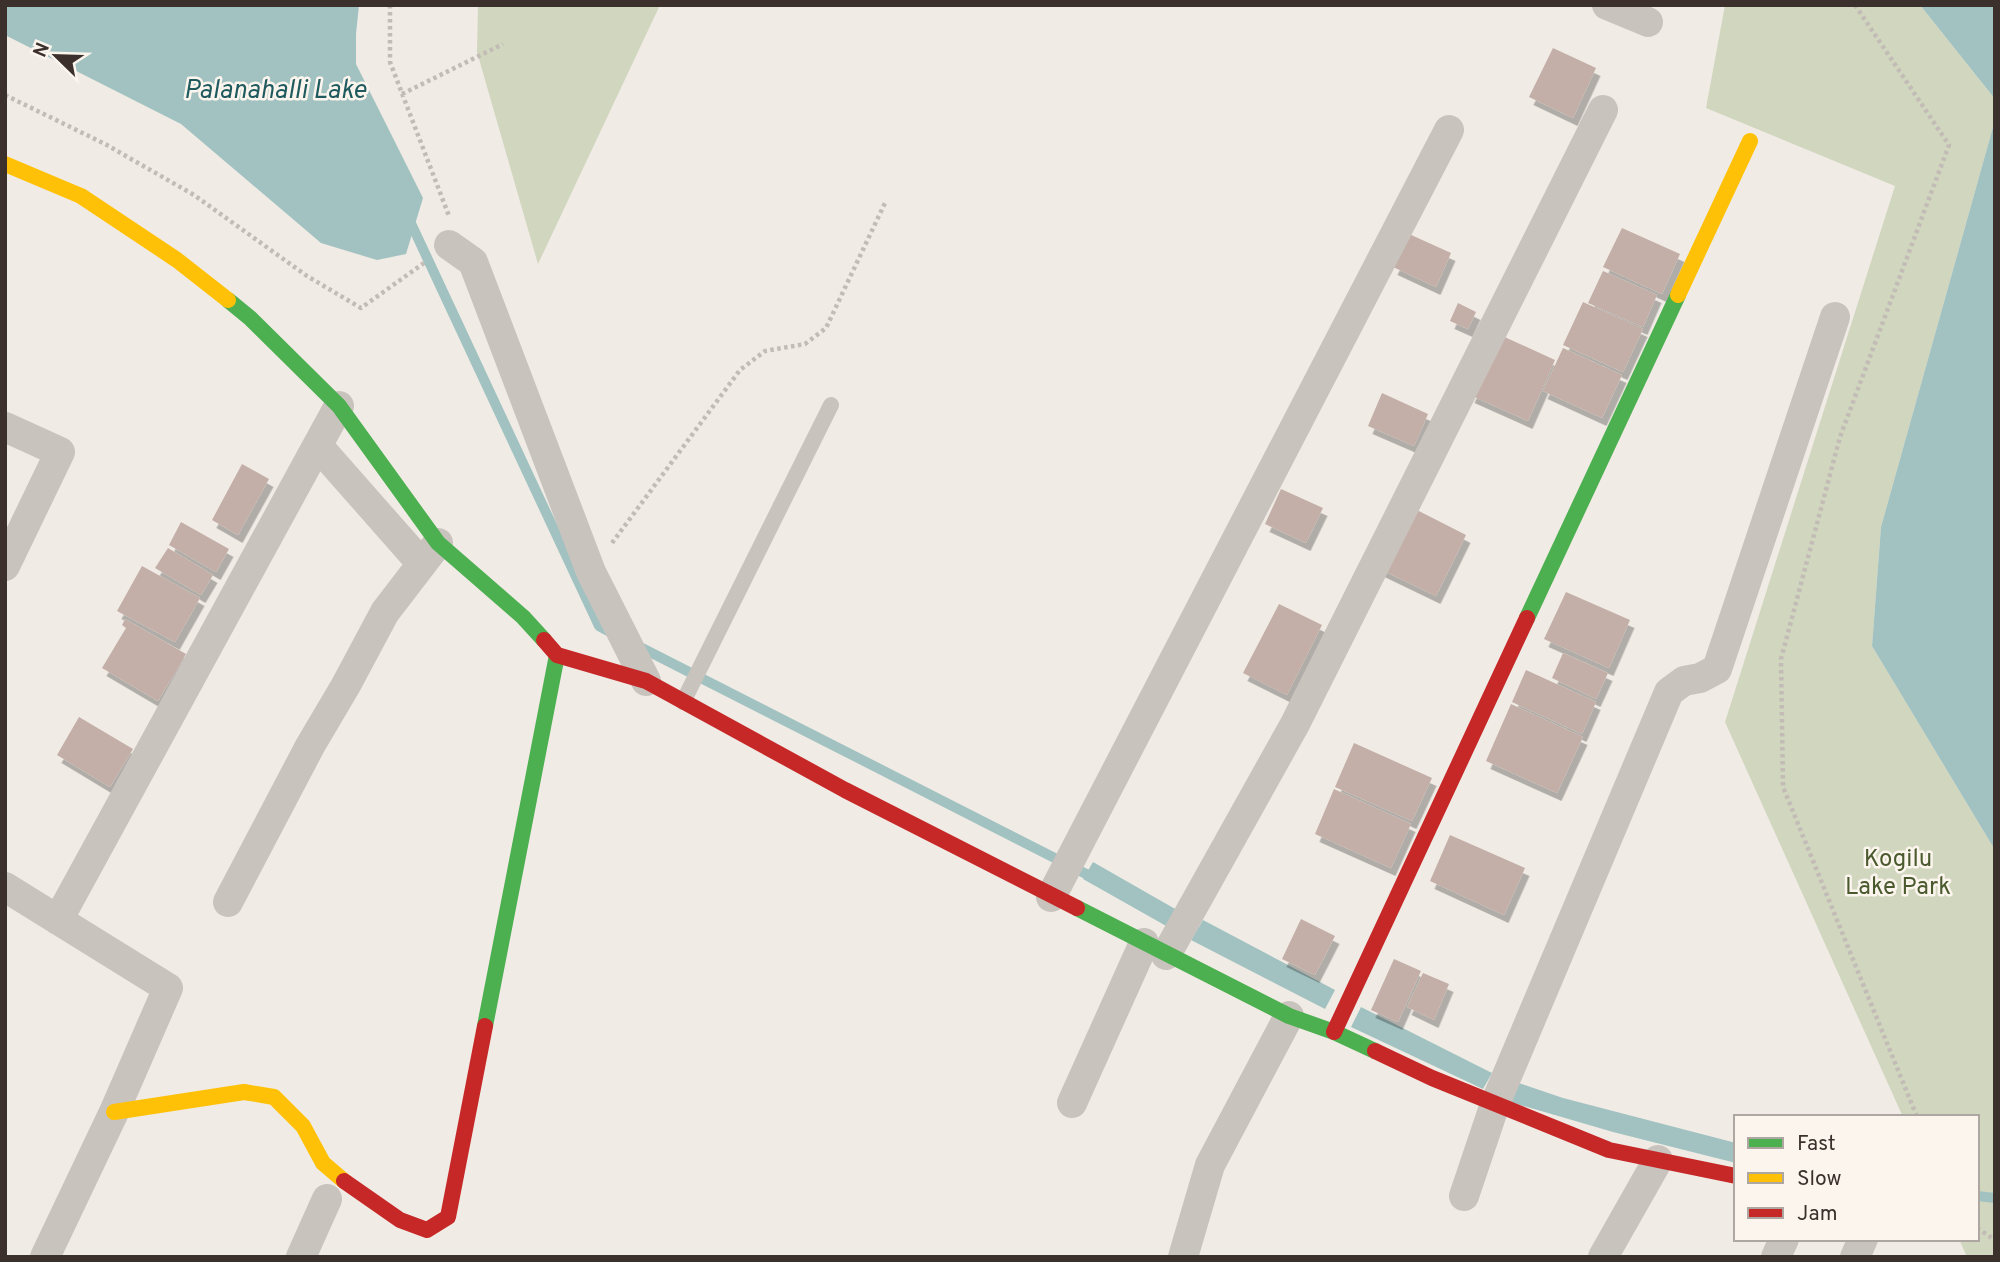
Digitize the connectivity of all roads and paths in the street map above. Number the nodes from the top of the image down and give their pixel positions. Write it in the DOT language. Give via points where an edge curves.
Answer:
graph roads {
  1 [pos="390,5"];
  2 [pos="1607,5"];
  3 [pos="1855,5"];
  4 [pos="1647,22"];
  5 [pos="503,44"];
  6 [pos="402,94"];
  7 [pos="5,95"];
  8 [pos="1603,110"];
  9 [pos="1449,130"];
  10 [pos="1750,141"];
  11 [pos="5,164"];
  12 [pos="885,203"];
  13 [pos="450,245"];
  14 [pos="1835,317"];
  15 [pos="831,405"];
  16 [pos="339,406"];
  17 [pos="5,427"];
  18 [pos="317,446"];
  19 [pos="430,554"];
  20 [pos="5,566"];
  21 [pos="591,572"];
  22 [pos="557,654"];
  23 [pos="646,681"];
  24 [pos="683,702"];
  25 [pos="5,887"];
  26 [pos="1051,897"];
  27 [pos="228,902"];
  28 [pos="58,920"];
  29 [pos="1155,949"];
  30 [pos="1289,1016"];
  31 [pos="1334,1032"];
  32 [pos="1072,1103"];
  33 [pos="1495,1104"];
  34 [pos="114,1112"];
  35 [pos="1916,1115"];
  36 [pos="1658,1160"];
  37 [pos="1734,1176"];
  38 [pos="1464,1196"];
  39 [pos="327,1199"];
  40 [pos="1979,1229"];
  41 [pos="1995,1240"];
  42 [pos="1783,1241"];
  43 [pos="45,1257"];
  44 [pos="301,1257"];
  45 [pos="1183,1257"];
  46 [pos="1603,1257"];
  47 [pos="1776,1257"];
  1 -- 6 [label="path" via="390,62"];
  2 -- 4 [label="street"];
  3 -- 35 [label="path" via="1949,145 1840,437 1781,659 1783,787"];
  5 -- 6 [label="path"];
  6 -- 13 [label="path" via="451,222"];
  7 -- 13 [label="path" via="194,195 361,308"];
  8 -- 29 [label="street" via="1295,724"];
  9 -- 26 [label="street"];
  10 -- 31 [label="street"];
  11 -- 16 [label="street" via="81,197 177,260 250,318"];
  12 -- 21 [label="path" via="826,328 805,344 765,351 740,370"];
  13 -- 21 [label="street" via="472,262"];
  14 -- 33 [label="street" via="1717,669 1684,681 1670,692"];
  15 -- 24 [label="lane"];
  16 -- 18 [label="street"];
  16 -- 19 [label="street"];
  17 -- 20 [label="street" via="60,452"];
  18 -- 19 [label="street"];
  18 -- 28 [label="street"];
  19 -- 22 [label="street" via="523,617"];
  19 -- 27 [label="street" via="385,612"];
  21 -- 23 [label="street"];
  22 -- 23 [label="street"];
  22 -- 34 [label="street" via="448,1217 427,1230 400,1220 355,1190 323,1163 303,1126 274,1097 244,1092"];
  23 -- 24 [label="street"];
  24 -- 26 [label="street"];
  25 -- 28 [label="street"];
  26 -- 29 [label="street"];
  28 -- 34 [label="street" via="168,988"];
  29 -- 30 [label="street"];
  29 -- 32 [label="street"];
  30 -- 31 [label="street"];
  30 -- 45 [label="street" via="1210,1165"];
  31 -- 33 [label="street"];
  33 -- 36 [label="street" via="1609,1150"];
  33 -- 38 [label="street"];
  34 -- 43 [label="street"];
  36 -- 37 [label="street"];
  36 -- 46 [label="street"];
  39 -- 44 [label="street"];
  40 -- 41 [label="path"];
  42 -- 47 [label="street"];
}
